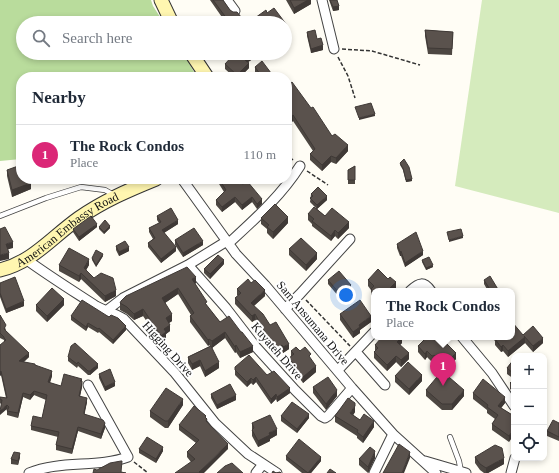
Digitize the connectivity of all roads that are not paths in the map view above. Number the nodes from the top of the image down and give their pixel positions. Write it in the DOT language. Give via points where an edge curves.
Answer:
graph roads {
  1 [pos="161,0"];
  2 [pos="227,0"];
  3 [pos="322,0"];
  4 [pos="235,12"];
  5 [pos="169,16"];
  6 [pos="334,49"];
  7 [pos="196,60"];
  8 [pos="204,72"];
  9 [pos="300,166"];
  10 [pos="292,178"];
  11 [pos="144,184"];
  12 [pos="186,184"];
  13 [pos="288,184"];
  14 [pos="116,196"];
  15 [pos="0,216"];
  16 [pos="350,239"];
  17 [pos="228,242"];
  18 [pos="27,260"];
  19 [pos="188,264"];
  20 [pos="0,270"];
  21 [pos="413,288"];
  22 [pos="429,288"];
  23 [pos="285,309"];
  24 [pos="106,310"];
  25 [pos="371,335"];
  26 [pos="464,340"];
  27 [pos="356,352"];
  28 [pos="338,370"];
  29 [pos="88,385"];
  30 [pos="385,385"];
  31 [pos="352,388"];
  32 [pos="511,402"];
  33 [pos="393,434"];
  34 [pos="450,437"];
  35 [pos="424,461"];
  36 [pos="514,461"];
  37 [pos="263,464"];
  38 [pos="463,472"];
  39 [pos="29,473"];
  40 [pos="256,473"];
  41 [pos="277,473"];
  42 [pos="374,473"];
  43 [pos="436,473"];
  44 [pos="511,473"];
  1 -- 5 [label="street"];
  2 -- 4 [label="street"];
  3 -- 6 [label="street"];
  7 -- 8 [label="street"];
  9 -- 10 [label="street"];
  11 -- 14 [label="street, American Embassy Road"];
  12 -- 17 [label="street, Sam Ansumana Drive"];
  13 -- 17 [label="street"];
  14 -- 15 [label="lane" via="105,190 82,187"];
  14 -- 18 [label="street, American Embassy Road" via="78,218"];
  16 -- 23 [label="street"];
  17 -- 19 [label="street"];
  17 -- 23 [label="street, Sam Ansumana Drive"];
  18 -- 20 [label="street, American Embassy Road"];
  18 -- 24 [label="street, Higging Drive" via="58,282"];
  19 -- 24 [label="street"];
  19 -- 31 [label="street, Kuyateh Drive" via="256,347 321,416 328,416"];
  21 -- 22 [label="street" via="422,284"];
  23 -- 28 [label="street, Sam Ansumana Drive"];
  24 -- 37 [label="street, Higging Drive" via="124,319 175,373 215,423 240,447"];
  25 -- 27 [label="street"];
  26 -- 32 [label="street" via="492,373"];
  27 -- 28 [label="street"];
  27 -- 30 [label="street"];
  28 -- 31 [label="street, Sam Ansumana Drive"];
  29 -- 39 [label="street" via="128,457 114,461 64,465"];
  31 -- 33 [label="street, Sam Ansumana Drive"];
  33 -- 35 [label="street, Sam Ansumana Drive"];
  33 -- 42 [label="street"];
  34 -- 38 [label="lane"];
  35 -- 38 [label="street"];
  35 -- 43 [label="street, Sam Ansumana Drive"];
  36 -- 44 [label="street"];
  37 -- 40 [label="street"];
  37 -- 41 [label="street, Higging Drive"];
}
